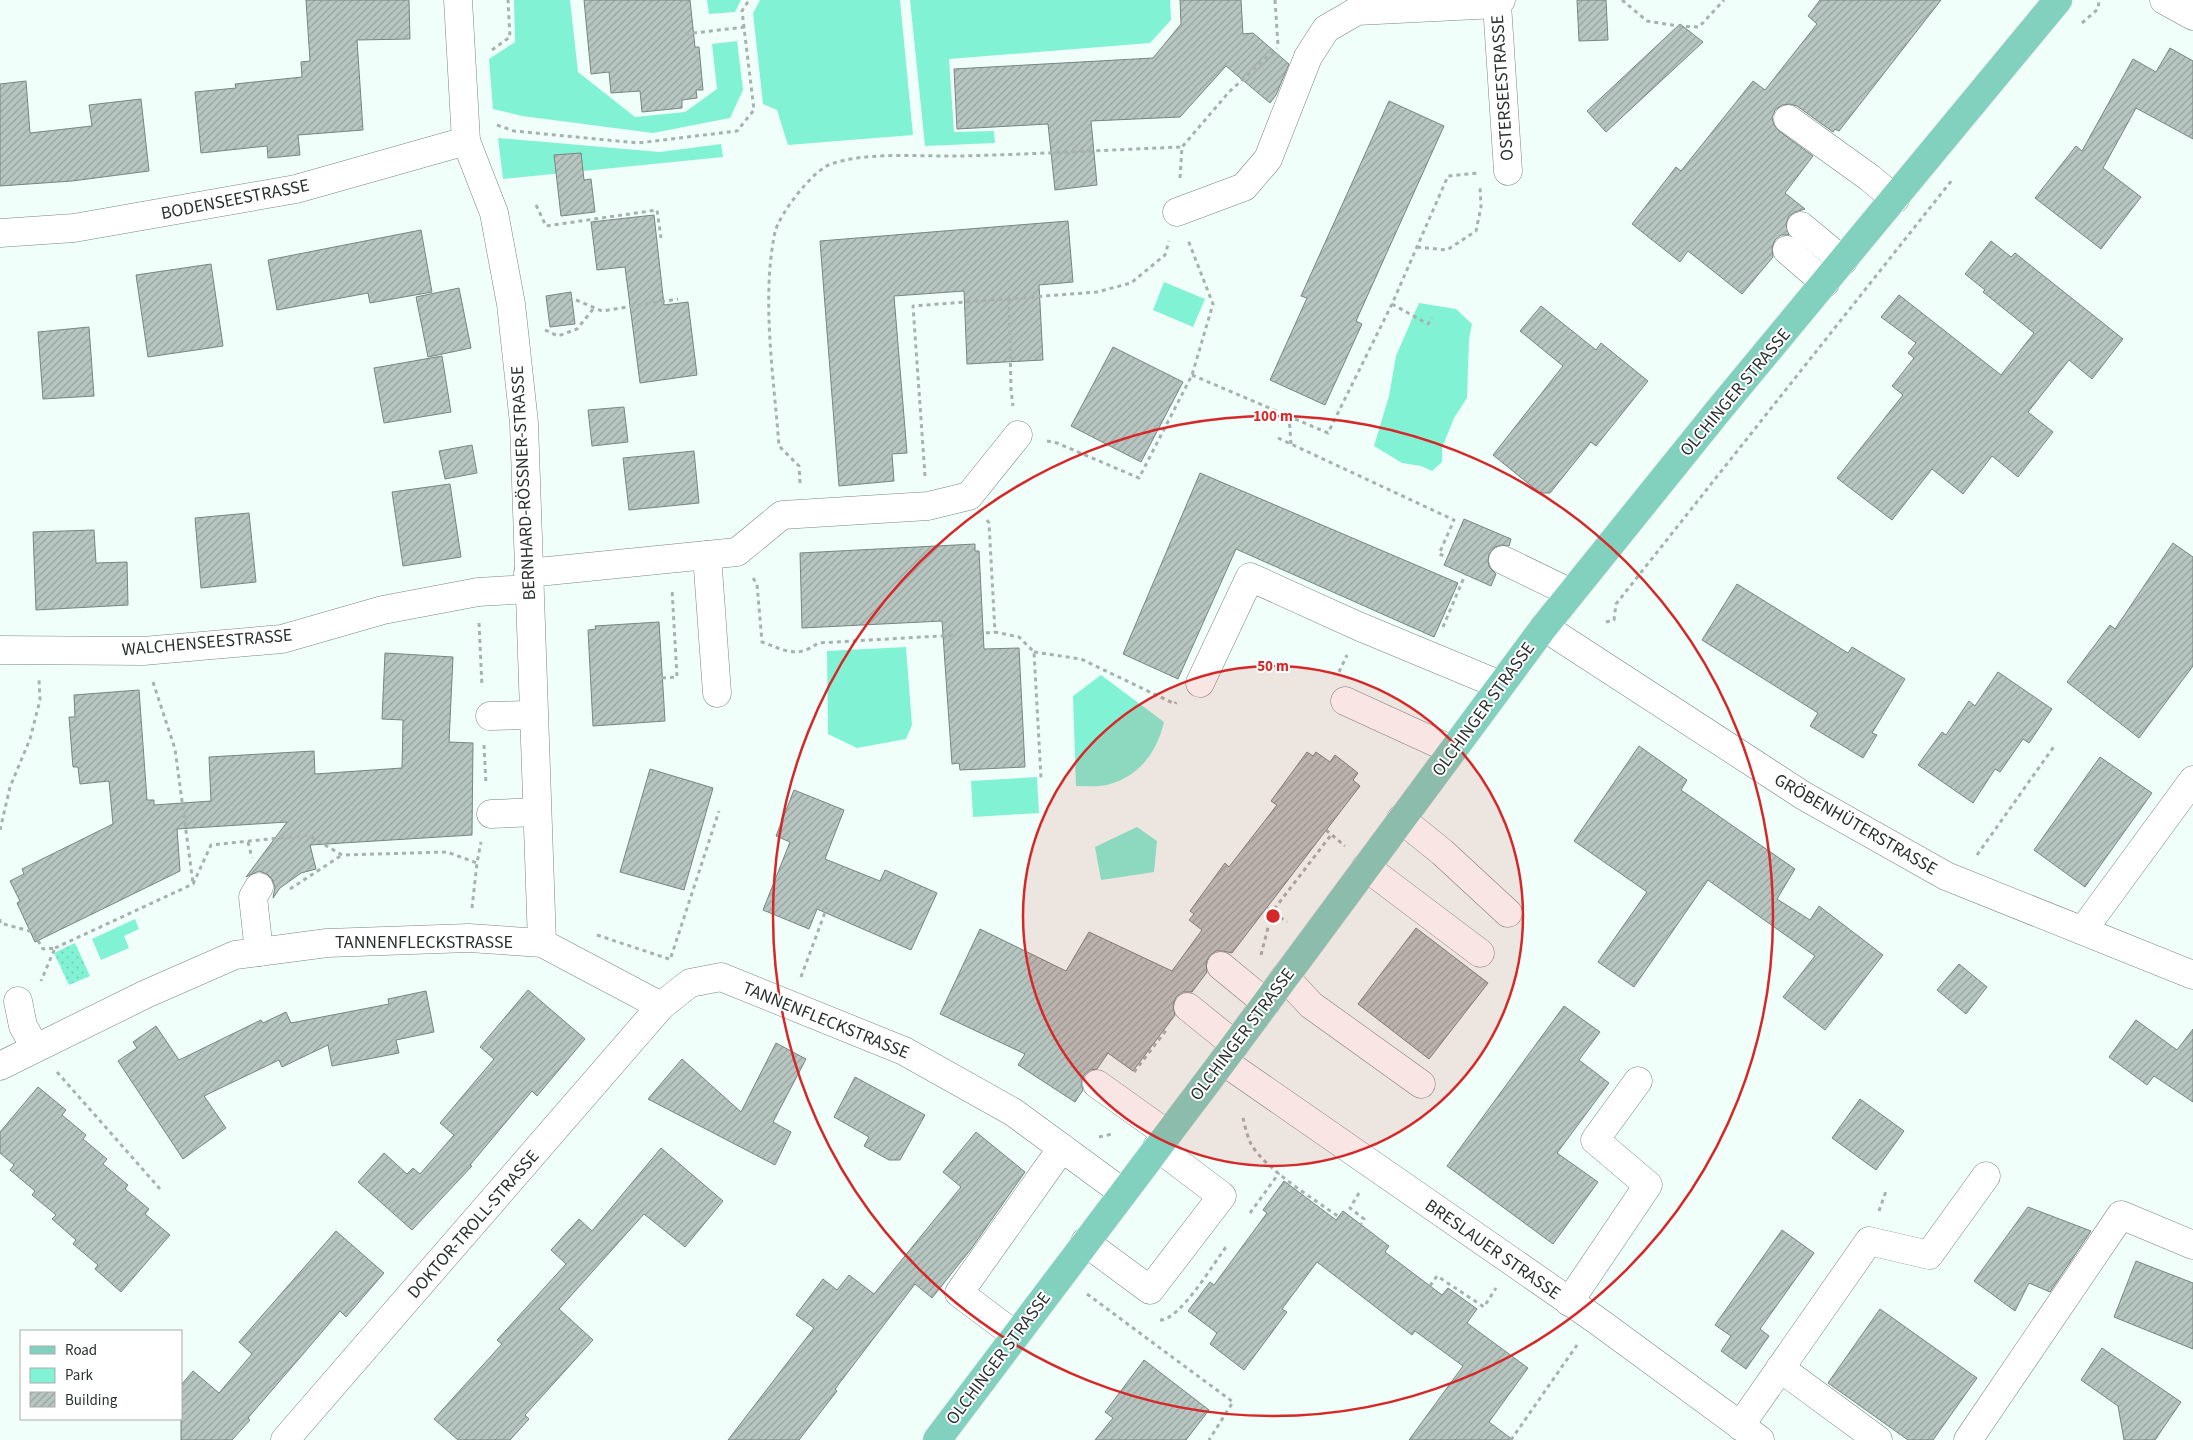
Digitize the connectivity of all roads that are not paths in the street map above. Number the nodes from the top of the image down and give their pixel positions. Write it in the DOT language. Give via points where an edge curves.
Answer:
graph roads {
  1 [pos="458,0"];
  2 [pos="2058,0"];
  3 [pos="2164,0"];
  4 [pos="1499,2"];
  5 [pos="2193,16"];
  6 [pos="1795,114"];
  7 [pos="465,130"];
  8 [pos="1508,171"];
  9 [pos="1900,192"];
  10 [pos="1177,212"];
  11 [pos="1801,226"];
  12 [pos="0,233"];
  13 [pos="1787,250"];
  14 [pos="1843,261"];
  15 [pos="1826,283"];
  16 [pos="1018,435"];
  17 [pos="707,555"];
  18 [pos="1503,560"];
  19 [pos="529,581"];
  20 [pos="1571,593"];
  21 [pos="1544,627"];
  22 [pos="0,650"];
  23 [pos="1200,683"];
  24 [pos="1500,685"];
  25 [pos="717,693"];
  26 [pos="1345,701"];
  27 [pos="533,715"];
  28 [pos="487,726"];
  29 [pos="1452,750"];
  30 [pos="2193,780"];
  31 [pos="536,812"];
  32 [pos="1402,819"];
  33 [pos="487,824"];
  34 [pos="1358,858"];
  35 [pos="256,877"];
  36 [pos="1508,913"];
  37 [pos="2083,930"];
  38 [pos="542,943"];
  39 [pos="259,952"];
  40 [pos="1480,953"];
  41 [pos="1220,966"];
  42 [pos="2193,975"];
  43 [pos="1285,977"];
  44 [pos="18,1001"];
  45 [pos="1266,1003"];
  46 [pos="661,1006"];
  47 [pos="1188,1007"];
  48 [pos="35,1047"];
  49 [pos="1229,1053"];
  50 [pos="0,1061"];
  51 [pos="1638,1081"];
  52 [pos="1097,1084"];
  53 [pos="1420,1084"];
  54 [pos="1162,1140"];
  55 [pos="1062,1148"];
  56 [pos="1986,1176"];
  57 [pos="1122,1192"];
  58 [pos="1085,1242"];
  59 [pos="2193,1245"];
  60 [pos="1569,1302"];
  61 [pos="1015,1335"];
  62 [pos="1780,1368"];
  63 [pos="1750,1433"];
  64 [pos="285,1440"];
  65 [pos="937,1440"];
  66 [pos="1878,1440"];
  67 [pos="1968,1440"];
  1 -- 7 [label="street, BERNHARD-RÖSSNER-STRASSE"];
  2 -- 9 [label="main road, OLCHINGER STRASSE"];
  3 -- 5 [label="street"];
  4 -- 8 [label="street, OSTERSEESTRASSE"];
  4 -- 10 [label="street, OSTERSEESTRASSE" via="1357,11 1326,29 1308,58 1268,159 1244,188"];
  6 -- 9 [label="street"];
  7 -- 12 [label="street, BODENSEESTRASSE" via="296,189 74,228"];
  7 -- 19 [label="street, BERNHARD-RÖSSNER-STRASSE" via="494,214 511,304 524,424"];
  9 -- 14 [label="main road, OLCHINGER STRASSE"];
  11 -- 14 [label="street"];
  13 -- 15 [label="street"];
  14 -- 15 [label="main road, OLCHINGER STRASSE"];
  15 -- 20 [label="main road, OLCHINGER STRASSE"];
  16 -- 17 [label="street, WALCHENSEESTRASSE" via="969,496 928,506 782,515 737,552"];
  17 -- 19 [label="street, WALCHENSEESTRASSE"];
  17 -- 25 [label="street"];
  18 -- 20 [label="street"];
  19 -- 22 [label="street, WALCHENSEESTRASSE" via="383,610 282,639 143,651"];
  19 -- 27 [label="street, BERNHARD-RÖSSNER-STRASSE"];
  20 -- 21 [label="main road, OLCHINGER STRASSE"];
  21 -- 24 [label="main road, OLCHINGER STRASSE"];
  21 -- 37 [label="street, GRÖBENHÜTERSTRASSE" via="1804,796 1946,876"];
  23 -- 24 [label="street" via="1250,577"];
  24 -- 29 [label="main road, OLCHINGER STRASSE"];
  26 -- 29 [label="street"];
  27 -- 28 [label="street"];
  27 -- 31 [label="street, BERNHARD-RÖSSNER-STRASSE"];
  29 -- 32 [label="main road, OLCHINGER STRASSE"];
  30 -- 37 [label="street"];
  31 -- 33 [label="street"];
  31 -- 38 [label="street, BERNHARD-RÖSSNER-STRASSE"];
  32 -- 34 [label="main road, OLCHINGER STRASSE"];
  32 -- 36 [label="street"];
  34 -- 40 [label="street"];
  34 -- 43 [label="main road, OLCHINGER STRASSE"];
  35 -- 39 [label="street" via="253,898"];
  37 -- 42 [label="street, GRÖBENHÜTERSTRASSE"];
  38 -- 39 [label="street, TANNENFLECKSTRASSE" via="469,938 327,943"];
  38 -- 46 [label="street, TANNENFLECKSTRASSE"];
  39 -- 48 [label="street, TANNENFLECKSTRASSE" via="235,955"];
  41 -- 45 [label="street"];
  43 -- 45 [label="main road, OLCHINGER STRASSE"];
  43 -- 53 [label="street" via="1311,1005"];
  44 -- 48 [label="street" via="22,1026"];
  45 -- 49 [label="main road, OLCHINGER STRASSE"];
  46 -- 55 [label="street, TANNENFLECKSTRASSE" via="690,983 721,977 904,1051 1013,1112"];
  46 -- 64 [label="street, DOKTOR-TROLL-STRASSE"];
  47 -- 49 [label="street, BRESLAUER STRASSE"];
  48 -- 50 [label="street, TANNENFLECKSTRASSE"];
  49 -- 54 [label="main road, OLCHINGER STRASSE"];
  49 -- 60 [label="street, BRESLAUER STRASSE"];
  51 -- 60 [label="street" via="1595,1140 1648,1185"];
  52 -- 54 [label="street"];
  54 -- 57 [label="main road, OLCHINGER STRASSE"];
  54 -- 58 [label="street" via="1222,1196 1150,1290"];
  55 -- 57 [label="street, TANNENFLECKSTRASSE"];
  55 -- 61 [label="street" via="959,1294"];
  56 -- 62 [label="street" via="1929,1255 1869,1241"];
  57 -- 58 [label="main road, OLCHINGER STRASSE"];
  58 -- 61 [label="main road, OLCHINGER STRASSE"];
  59 -- 67 [label="street" via="2121,1215"];
  60 -- 63 [label="street, BRESLAUER STRASSE"];
  61 -- 65 [label="main road, OLCHINGER STRASSE"];
  62 -- 63 [label="street"];
  62 -- 66 [label="street"];
}
